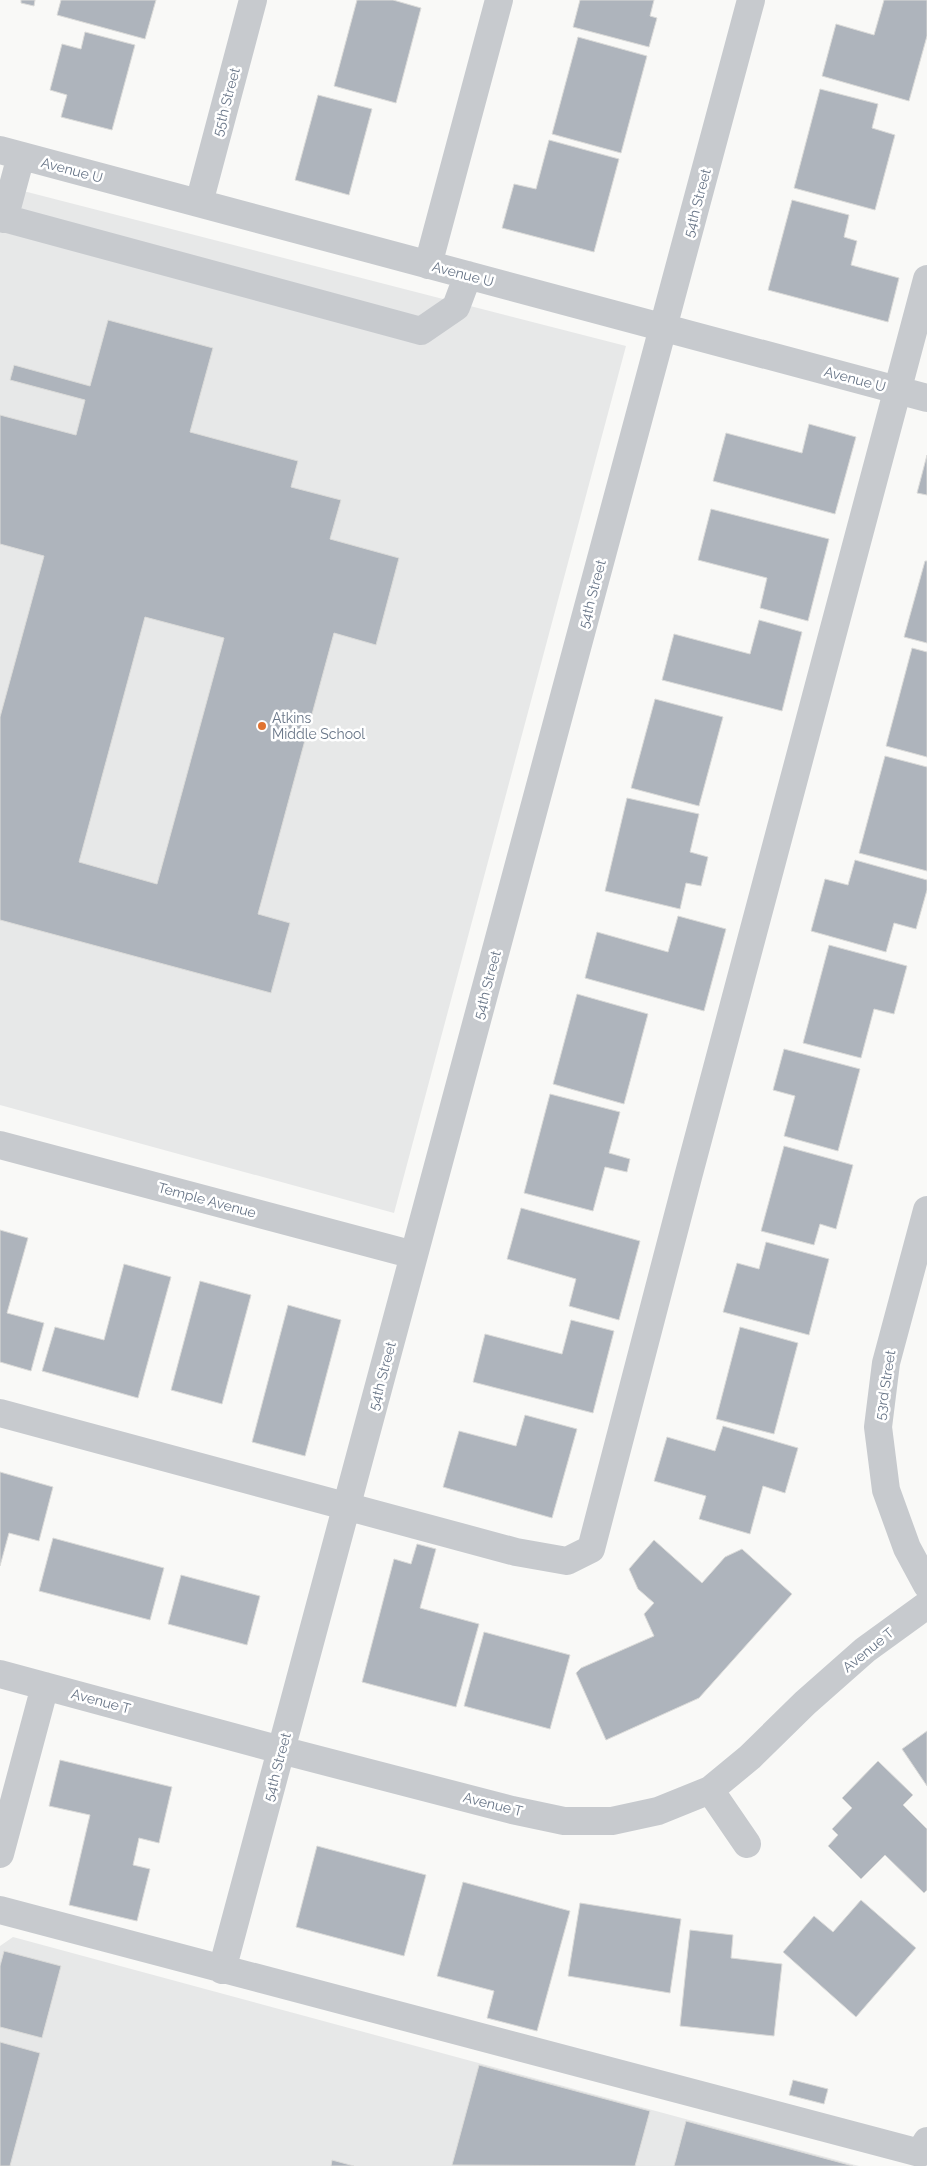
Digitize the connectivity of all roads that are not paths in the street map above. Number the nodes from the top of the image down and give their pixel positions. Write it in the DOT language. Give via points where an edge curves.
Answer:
graph roads {
  1 [pos="253,0"];
  2 [pos="499,0"];
  3 [pos="751,0"];
  4 [pos="11,153"];
  5 [pos="199,203"];
  6 [pos="2,218"];
  7 [pos="428,265"];
  8 [pos="468,276"];
  9 [pos="927,279"];
  10 [pos="664,328"];
  11 [pos="897,390"];
  12 [pos="927,398"];
  13 [pos="0,1146"];
  14 [pos="927,1210"];
  15 [pos="414,1255"];
  16 [pos="0,1412"];
  17 [pos="347,1505"];
  18 [pos="927,1585"];
  19 [pos="927,1605"];
  20 [pos="0,1674"];
  21 [pos="45,1686"];
  22 [pos="281,1750"];
  23 [pos="710,1790"];
  24 [pos="747,1844"];
  25 [pos="0,1854"];
  26 [pos="0,1910"];
  27 [pos="222,1970"];
  28 [pos="925,2150"];
  1 -- 5 [label="street, 55th Street"];
  2 -- 7 [label="street"];
  3 -- 10 [label="street, 54th Street"];
  4 -- 5 [label="street, Avenue U"];
  4 -- 6 [label="street"];
  5 -- 7 [label="street, Avenue U"];
  6 -- 8 [label="street" via="422,331 456,308"];
  7 -- 8 [label="street, Avenue U"];
  8 -- 10 [label="street, Avenue U"];
  9 -- 11 [label="street"];
  10 -- 11 [label="street, Avenue U"];
  10 -- 15 [label="street, 54th Street"];
  11 -- 12 [label="street, Avenue U"];
  11 -- 17 [label="street" via="592,1549 567,1561 516,1552"];
  13 -- 15 [label="street, Temple Avenue"];
  14 -- 18 [label="street, 53rd Street" via="886,1363 878,1427 886,1490 907,1548"];
  15 -- 17 [label="street, 54th Street"];
  16 -- 17 [label="street"];
  17 -- 22 [label="street, 54th Street"];
  19 -- 23 [label="street, Avenue T" via="865,1650"];
  20 -- 21 [label="street, Avenue T"];
  21 -- 22 [label="street, Avenue T"];
  21 -- 25 [label="street"];
  22 -- 23 [label="street, Avenue T" via="564,1821 612,1821 658,1810"];
  22 -- 27 [label="street, 54th Street"];
  23 -- 24 [label="street"];
  26 -- 27 [label="street"];
  27 -- 28 [label="street"];
}
